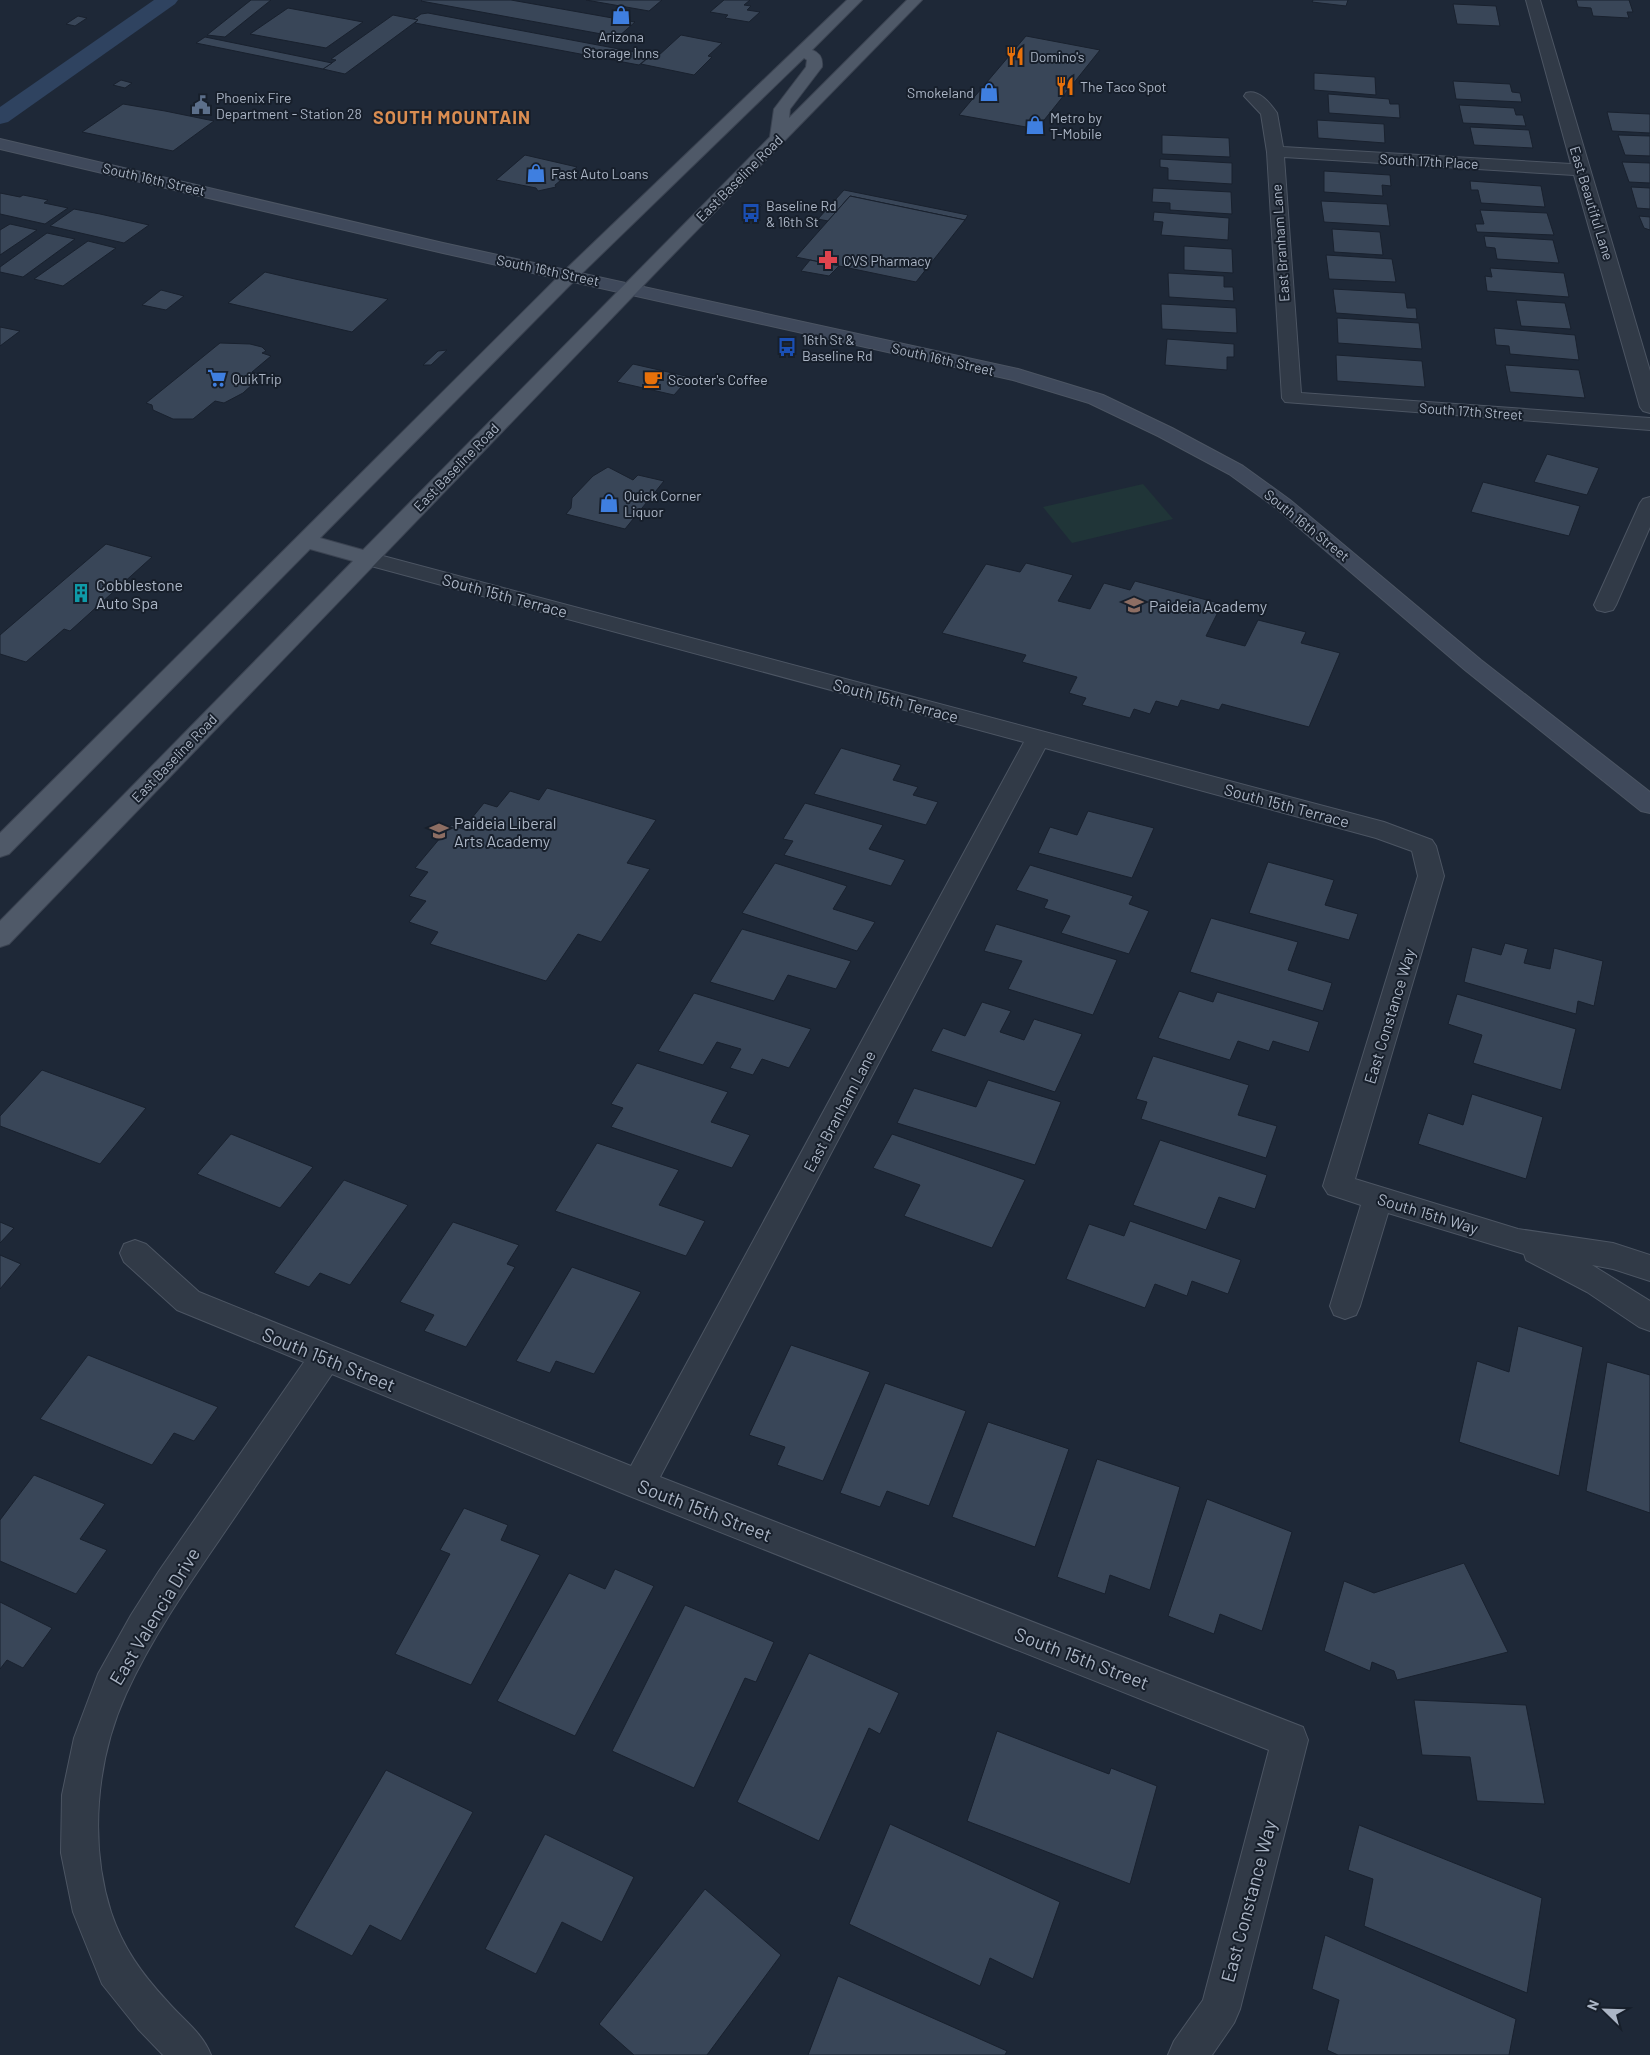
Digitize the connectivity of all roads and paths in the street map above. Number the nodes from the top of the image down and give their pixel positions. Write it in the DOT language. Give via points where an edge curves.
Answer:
graph roads {
  1 [pos="855,0"];
  2 [pos="915,0"];
  3 [pos="1533,0"];
  4 [pos="884,9"];
  5 [pos="883,32"];
  6 [pos="802,52"];
  7 [pos="1252,96"];
  8 [pos="778,139"];
  9 [pos="0,144"];
  10 [pos="1275,152"];
  11 [pos="1582,170"];
  12 [pos="570,275"];
  13 [pos="630,289"];
  14 [pos="1292,398"];
  15 [pos="1650,407"];
  16 [pos="1650,424"];
  17 [pos="1650,503"];
  18 [pos="306,541"];
  19 [pos="368,558"];
  20 [pos="1605,605"];
  21 [pos="1038,738"];
  22 [pos="1650,805"];
  23 [pos="1423,846"];
  24 [pos="0,848"];
  25 [pos="0,937"];
  26 [pos="1338,1186"];
  27 [pos="1378,1198"];
  28 [pos="1518,1241"];
  29 [pos="135,1253"];
  30 [pos="1650,1268"];
  31 [pos="1345,1306"];
  32 [pos="1650,1318"];
  33 [pos="325,1358"];
  34 [pos="639,1484"];
  35 [pos="1290,1740"];
  36 [pos="191,2055"];
  37 [pos="1188,2055"];
  1 -- 6 [label="main road"];
  2 -- 5 [label="main road, East Baseline Road"];
  3 -- 11 [label="street, East Beautiful Lane"];
  4 -- 5 [label="main road"];
  5 -- 8 [label="main road, East Baseline Road"];
  6 -- 8 [label="main road" via="814,57 816,62 782,109"];
  6 -- 12 [label="main road"];
  7 -- 10 [label="street, East Branham Lane" via="1269,113"];
  8 -- 13 [label="main road, East Baseline Road"];
  9 -- 12 [label="main road, South 16th Street"];
  10 -- 11 [label="street, South 17th Place"];
  10 -- 14 [label="street, East Branham Lane"];
  11 -- 15 [label="street, East Beautiful Lane" via="1634,318"];
  12 -- 13 [label="main road, South 16th Street"];
  12 -- 18 [label="main road"];
  13 -- 19 [label="main road, East Baseline Road"];
  13 -- 22 [label="main road, South 16th Street" via="1018,375 1096,398 1165,432 1236,470 1283,504 1473,665"];
  14 -- 16 [label="street, South 17th Street"];
  17 -- 20 [label="street"];
  18 -- 19 [label="main road"];
  18 -- 24 [label="main road"];
  19 -- 21 [label="street, South 15th Terrace"];
  19 -- 25 [label="main road, East Baseline Road"];
  21 -- 23 [label="street, South 15th Terrace" via="1384,831"];
  21 -- 34 [label="street, East Branham Lane"];
  23 -- 26 [label="street, East Constance Way" via="1431,876"];
  26 -- 27 [label="street, South 15th Way"];
  27 -- 28 [label="street, South 15th Way"];
  27 -- 31 [label="street"];
  28 -- 30 [label="street, South 15th Way" via="1613,1256"];
  28 -- 32 [label="street, South 15th Way" via="1598,1283"];
  29 -- 33 [label="street, South 15th Street" via="188,1301"];
  33 -- 34 [label="street, South 15th Street"];
  33 -- 36 [label="street, East Valencia Drive" via="143,1627 111,1686 92,1738 81,1795 80,1853 92,1912 116,1970 152,2015"];
  34 -- 35 [label="street, South 15th Street"];
  35 -- 37 [label="street, East Constance Way" via="1220,2009"];
}
